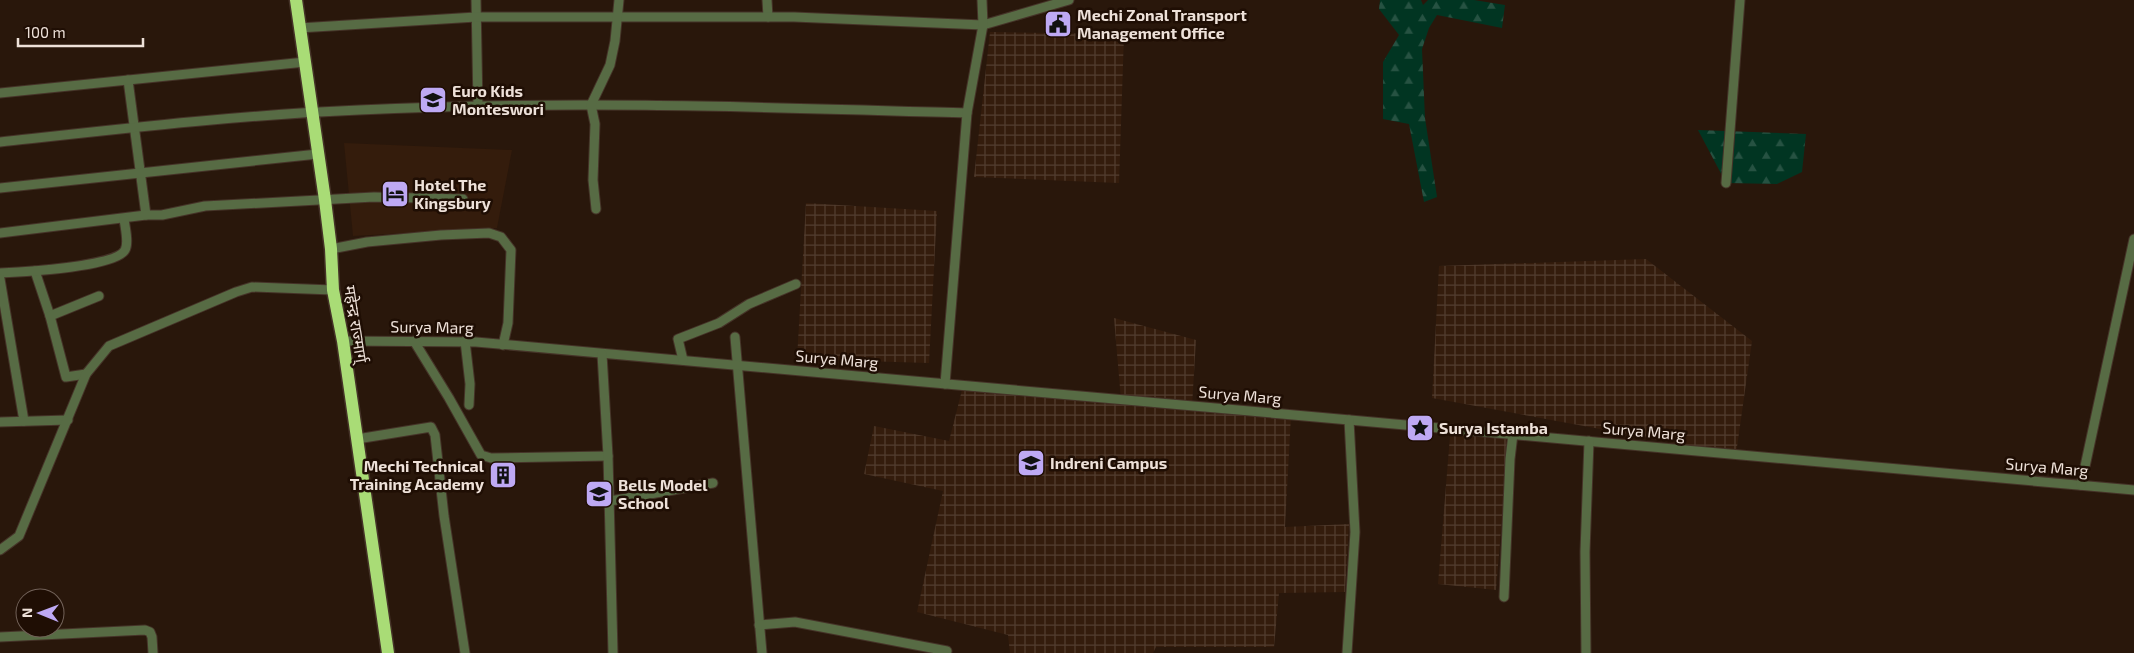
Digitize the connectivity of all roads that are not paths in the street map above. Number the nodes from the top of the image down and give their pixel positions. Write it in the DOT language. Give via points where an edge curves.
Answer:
graph roads {
  1 [pos="296,0"];
  2 [pos="476,0"];
  3 [pos="619,0"];
  4 [pos="767,0"];
  5 [pos="982,0"];
  6 [pos="1069,0"];
  7 [pos="1740,0"];
  8 [pos="476,17"];
  9 [pos="768,17"];
  10 [pos="617,18"];
  11 [pos="983,25"];
  12 [pos="299,28"];
  13 [pos="304,62"];
  14 [pos="128,80"];
  15 [pos="0,93"];
  16 [pos="591,105"];
  17 [pos="478,107"];
  18 [pos="312,112"];
  19 [pos="967,113"];
  20 [pos="135,127"];
  21 [pos="0,142"];
  22 [pos="318,154"];
  23 [pos="141,174"];
  24 [pos="1726,183"];
  25 [pos="0,188"];
  26 [pos="463,199"];
  27 [pos="325,200"];
  28 [pos="596,209"];
  29 [pos="146,215"];
  30 [pos="124,219"];
  31 [pos="0,232"];
  32 [pos="2134,239"];
  33 [pos="331,250"];
  34 [pos="35,271"];
  35 [pos="0,273"];
  36 [pos="0,279"];
  37 [pos="796,284"];
  38 [pos="333,290"];
  39 [pos="99,296"];
  40 [pos="50,316"];
  41 [pos="735,337"];
  42 [pos="344,341"];
  43 [pos="414,341"];
  44 [pos="465,341"];
  45 [pos="504,345"];
  46 [pos="602,354"];
  47 [pos="683,360"];
  48 [pos="736,364"];
  49 [pos="86,374"];
  50 [pos="945,384"];
  51 [pos="469,405"];
  52 [pos="68,420"];
  53 [pos="1349,420"];
  54 [pos="24,421"];
  55 [pos="0,422"];
  56 [pos="1513,434"];
  57 [pos="357,440"];
  58 [pos="1589,441"];
  59 [pos="608,456"];
  60 [pos="713,483"];
  61 [pos="2081,485"];
  62 [pos="2134,490"];
  63 [pos="610,500"];
  64 [pos="0,550"];
  65 [pos="1504,597"];
  66 [pos="759,625"];
  67 [pos="0,637"];
  68 [pos="947,651"];
  69 [pos="153,653"];
  70 [pos="388,653"];
  71 [pos="465,653"];
  72 [pos="613,653"];
  73 [pos="762,653"];
  74 [pos="1347,653"];
  75 [pos="1586,653"];
  1 -- 12 [label="highway, महेन्द्र राज्मार्ग्"];
  2 -- 8 [label="street"];
  3 -- 10 [label="street"];
  4 -- 9 [label="street"];
  5 -- 11 [label="street"];
  6 -- 11 [label="street"];
  7 -- 24 [label="street"];
  8 -- 10 [label="street"];
  8 -- 12 [label="street"];
  8 -- 17 [label="street"];
  9 -- 10 [label="street"];
  9 -- 11 [label="street"];
  10 -- 16 [label="street" via="610,65"];
  11 -- 19 [label="street"];
  12 -- 13 [label="highway, महेन्द्र राज्मार्ग्"];
  13 -- 14 [label="street"];
  13 -- 18 [label="highway, महेन्द्र राज्मार्ग्"];
  14 -- 15 [label="street"];
  14 -- 20 [label="street"];
  16 -- 17 [label="street"];
  16 -- 19 [label="street"];
  16 -- 28 [label="street" via="595,124 592,173"];
  17 -- 18 [label="street"];
  18 -- 20 [label="street"];
  18 -- 22 [label="highway, महेन्द्र राज्मार्ग्"];
  19 -- 50 [label="street"];
  20 -- 21 [label="street"];
  20 -- 23 [label="street"];
  22 -- 23 [label="street"];
  22 -- 27 [label="highway, महेन्द्र राज्मार्ग्"];
  23 -- 25 [label="street"];
  23 -- 29 [label="street"];
  26 -- 27 [label="street" via="374,197"];
  27 -- 29 [label="street" via="213,206"];
  27 -- 33 [label="highway, महेन्द्र राज्मार्ग्"];
  29 -- 30 [label="street"];
  30 -- 31 [label="street"];
  30 -- 34 [label="street" via="126,245 121,254 57,270"];
  32 -- 61 [label="street"];
  33 -- 38 [label="highway, महेन्द्र राज्मार्ग्"];
  33 -- 45 [label="street" via="367,242 441,235 489,233 501,238 511,250"];
  34 -- 35 [label="street"];
  34 -- 40 [label="street"];
  36 -- 54 [label="street"];
  37 -- 47 [label="street" via="749,304 719,323 678,339"];
  38 -- 42 [label="highway, महेन्द्र राज्मार्ग्"];
  38 -- 49 [label="street" via="252,287 236,292 109,346"];
  39 -- 40 [label="street"];
  40 -- 49 [label="street" via="66,377"];
  41 -- 48 [label="street"];
  42 -- 43 [label="street, Surya Marg"];
  42 -- 57 [label="highway, महेन्द्र राज्मार्ग्"];
  43 -- 44 [label="street, Surya Marg"];
  43 -- 59 [label="street" via="481,456"];
  44 -- 45 [label="street, Surya Marg"];
  44 -- 51 [label="street"];
  45 -- 46 [label="street, Surya Marg"];
  46 -- 47 [label="street, Surya Marg"];
  46 -- 59 [label="street"];
  47 -- 48 [label="street, Surya Marg"];
  48 -- 50 [label="street, Surya Marg"];
  48 -- 66 [label="street"];
  49 -- 52 [label="street"];
  50 -- 53 [label="street, Surya Marg"];
  52 -- 54 [label="street"];
  52 -- 64 [label="street" via="19,536"];
  53 -- 56 [label="street, Surya Marg"];
  53 -- 74 [label="street" via="1355,532"];
  54 -- 55 [label="street"];
  56 -- 58 [label="street, Surya Marg"];
  56 -- 65 [label="street"];
  57 -- 70 [label="highway, महेन्द्र राज्मार्ग्"];
  57 -- 71 [label="street" via="431,427 435,435"];
  58 -- 61 [label="street, Surya Marg"];
  58 -- 75 [label="street"];
  59 -- 63 [label="street"];
  60 -- 63 [label="street"];
  61 -- 62 [label="street, Surya Marg"];
  63 -- 72 [label="street"];
  66 -- 68 [label="street" via="795,622"];
  66 -- 73 [label="street"];
  67 -- 69 [label="street" via="145,630 152,637"];
}
